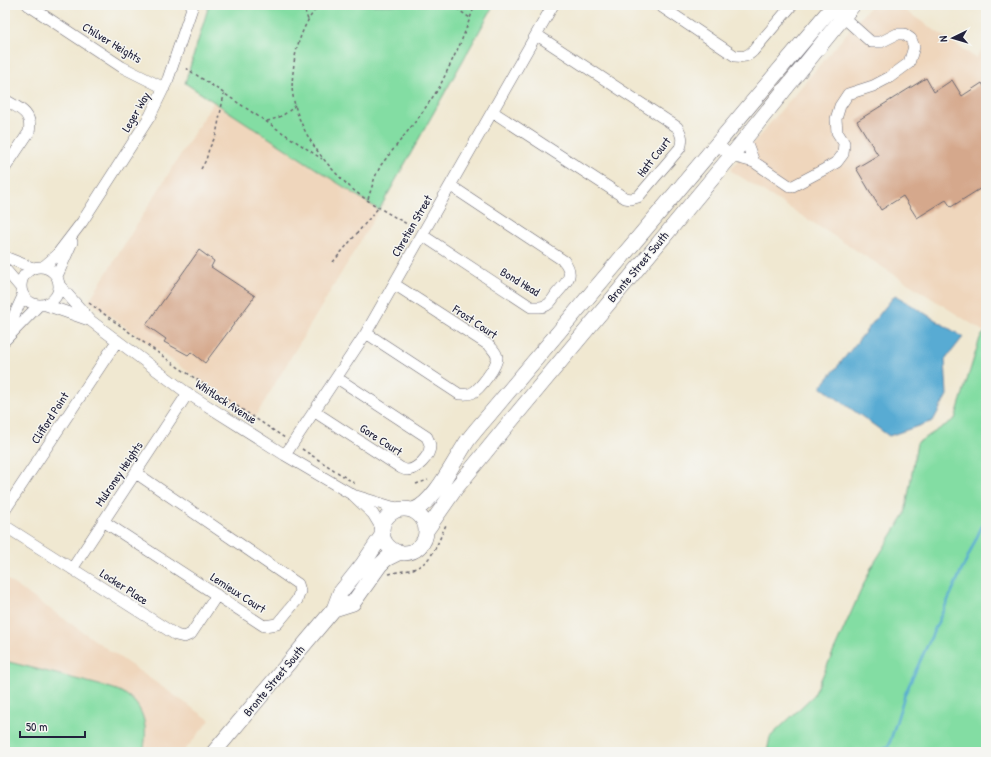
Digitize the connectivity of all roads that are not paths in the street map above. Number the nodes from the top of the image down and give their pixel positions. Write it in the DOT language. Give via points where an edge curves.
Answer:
graph roads {
  1 [pos="28,5"];
  2 [pos="193,5"];
  3 [pos="553,5"];
  4 [pos="792,5"];
  5 [pos="834,5"];
  6 [pos="853,5"];
  7 [pos="666,7"];
  8 [pos="843,17"];
  9 [pos="537,35"];
  10 [pos="164,88"];
  11 [pos="5,100"];
  12 [pos="493,112"];
  13 [pos="745,138"];
  14 [pos="717,144"];
  15 [pos="731,156"];
  16 [pos="754,162"];
  17 [pos="5,168"];
  18 [pos="450,186"];
  19 [pos="82,222"];
  20 [pos="419,231"];
  21 [pos="5,257"];
  22 [pos="38,268"];
  23 [pos="5,269"];
  24 [pos="58,281"];
  25 [pos="394,284"];
  26 [pos="22,292"];
  27 [pos="42,305"];
  28 [pos="91,321"];
  29 [pos="366,333"];
  30 [pos="5,335"];
  31 [pos="5,340"];
  32 [pos="117,340"];
  33 [pos="337,378"];
  34 [pos="188,393"];
  35 [pos="315,412"];
  36 [pos="285,455"];
  37 [pos="136,473"];
  38 [pos="355,490"];
  39 [pos="5,510"];
  40 [pos="407,510"];
  41 [pos="103,521"];
  42 [pos="5,526"];
  43 [pos="382,531"];
  44 [pos="426,531"];
  45 [pos="400,552"];
  46 [pos="72,569"];
  47 [pos="217,595"];
  48 [pos="334,609"];
  49 [pos="214,752"];
  1 -- 10 [label="street, Chilver Heights" via="122,67"];
  2 -- 10 [label="street, Leger Way"];
  3 -- 9 [label="street, Chretien Street"];
  4 -- 7 [label="street" via="753,51 742,57 735,56"];
  5 -- 14 [label="main road, Bronte Street South"];
  6 -- 8 [label="main road, Bronte Street South"];
  8 -- 13 [label="main road, Bronte Street South"];
  8 -- 16 [label="street" via="872,42 881,42 897,34 904,34 912,39 914,47 910,63 873,86 848,94 840,106 836,119 837,132 844,143 843,154 831,166 791,187"];
  9 -- 12 [label="street, Chretien Street"];
  9 -- 12 [label="street, Hatt Court" via="677,128 682,134 680,148 638,197 625,198"];
  10 -- 19 [label="street, Leger Way" via="140,134"];
  11 -- 17 [label="street" via="25,113 30,126 29,132"];
  12 -- 18 [label="street, Chretien Street"];
  13 -- 15 [label="main road, Bronte Street South"];
  13 -- 16 [label="street"];
  14 -- 15 [label="street"];
  14 -- 40 [label="main road, Bronte Street South" via="468,440 427,501 420,508"];
  15 -- 16 [label="street"];
  15 -- 44 [label="main road, Bronte Street South" via="504,428 456,488"];
  18 -- 20 [label="street, Chretien Street"];
  18 -- 20 [label="street, Bond Head" via="564,261 570,272 568,280 547,305 532,307"];
  19 -- 22 [label="street, Leger Way" via="56,256"];
  19 -- 24 [label="street, Leger Way"];
  20 -- 25 [label="street, Chretien Street"];
  21 -- 22 [label="street"];
  22 -- 24 [label="street" via="53,272"];
  22 -- 26 [label="street" via="24,276"];
  23 -- 26 [label="street"];
  24 -- 27 [label="street" via="56,298"];
  24 -- 28 [label="street, Whitlock Avenue"];
  25 -- 29 [label="street, Chretien Street"];
  25 -- 29 [label="street, Frost Court" via="490,346 497,355 494,368 476,390 459,394"];
  26 -- 27 [label="street" via="32,304"];
  26 -- 30 [label="street"];
  27 -- 28 [label="street, Whitlock Avenue"];
  27 -- 31 [label="street"];
  28 -- 32 [label="street, Whitlock Avenue"];
  29 -- 33 [label="street, Chretien Street"];
  32 -- 34 [label="street, Whitlock Avenue"];
  32 -- 39 [label="street, Clifford Point"];
  33 -- 35 [label="street, Chretien Street"];
  33 -- 35 [label="street, Gore Court" via="427,437 430,445 426,457 417,467 407,470 401,468"];
  34 -- 36 [label="street, Whitlock Avenue"];
  34 -- 37 [label="street, Mulroney Heights"];
  35 -- 36 [label="street, Chretien Street"];
  36 -- 38 [label="street, Whitlock Avenue"];
  37 -- 41 [label="street, Mulroney Heights"];
  37 -- 47 [label="street, Lemieux Court" via="298,584 300,591 297,600 277,624 264,626"];
  38 -- 40 [label="street, Whitlock Avenue" via="392,507"];
  38 -- 43 [label="street, Whitlock Avenue"];
  40 -- 43 [label="main road" via="396,510 388,514"];
  40 -- 44 [label="main road" via="420,515 425,522"];
  41 -- 46 [label="street, Mulroney Heights"];
  41 -- 47 [label="street, Lemieux Court"];
  42 -- 46 [label="street, Locker Place"];
  43 -- 45 [label="main road" via="389,547"];
  43 -- 48 [label="main road, Bronte Street South" via="363,564 340,593"];
  44 -- 45 [label="main road" via="425,540 420,547 413,551"];
  45 -- 48 [label="main road, Bronte Street South" via="380,565 353,602"];
  46 -- 47 [label="street, Locker Place" via="176,635 184,637 191,634"];
  48 -- 49 [label="main road, Bronte Street South"];
}
